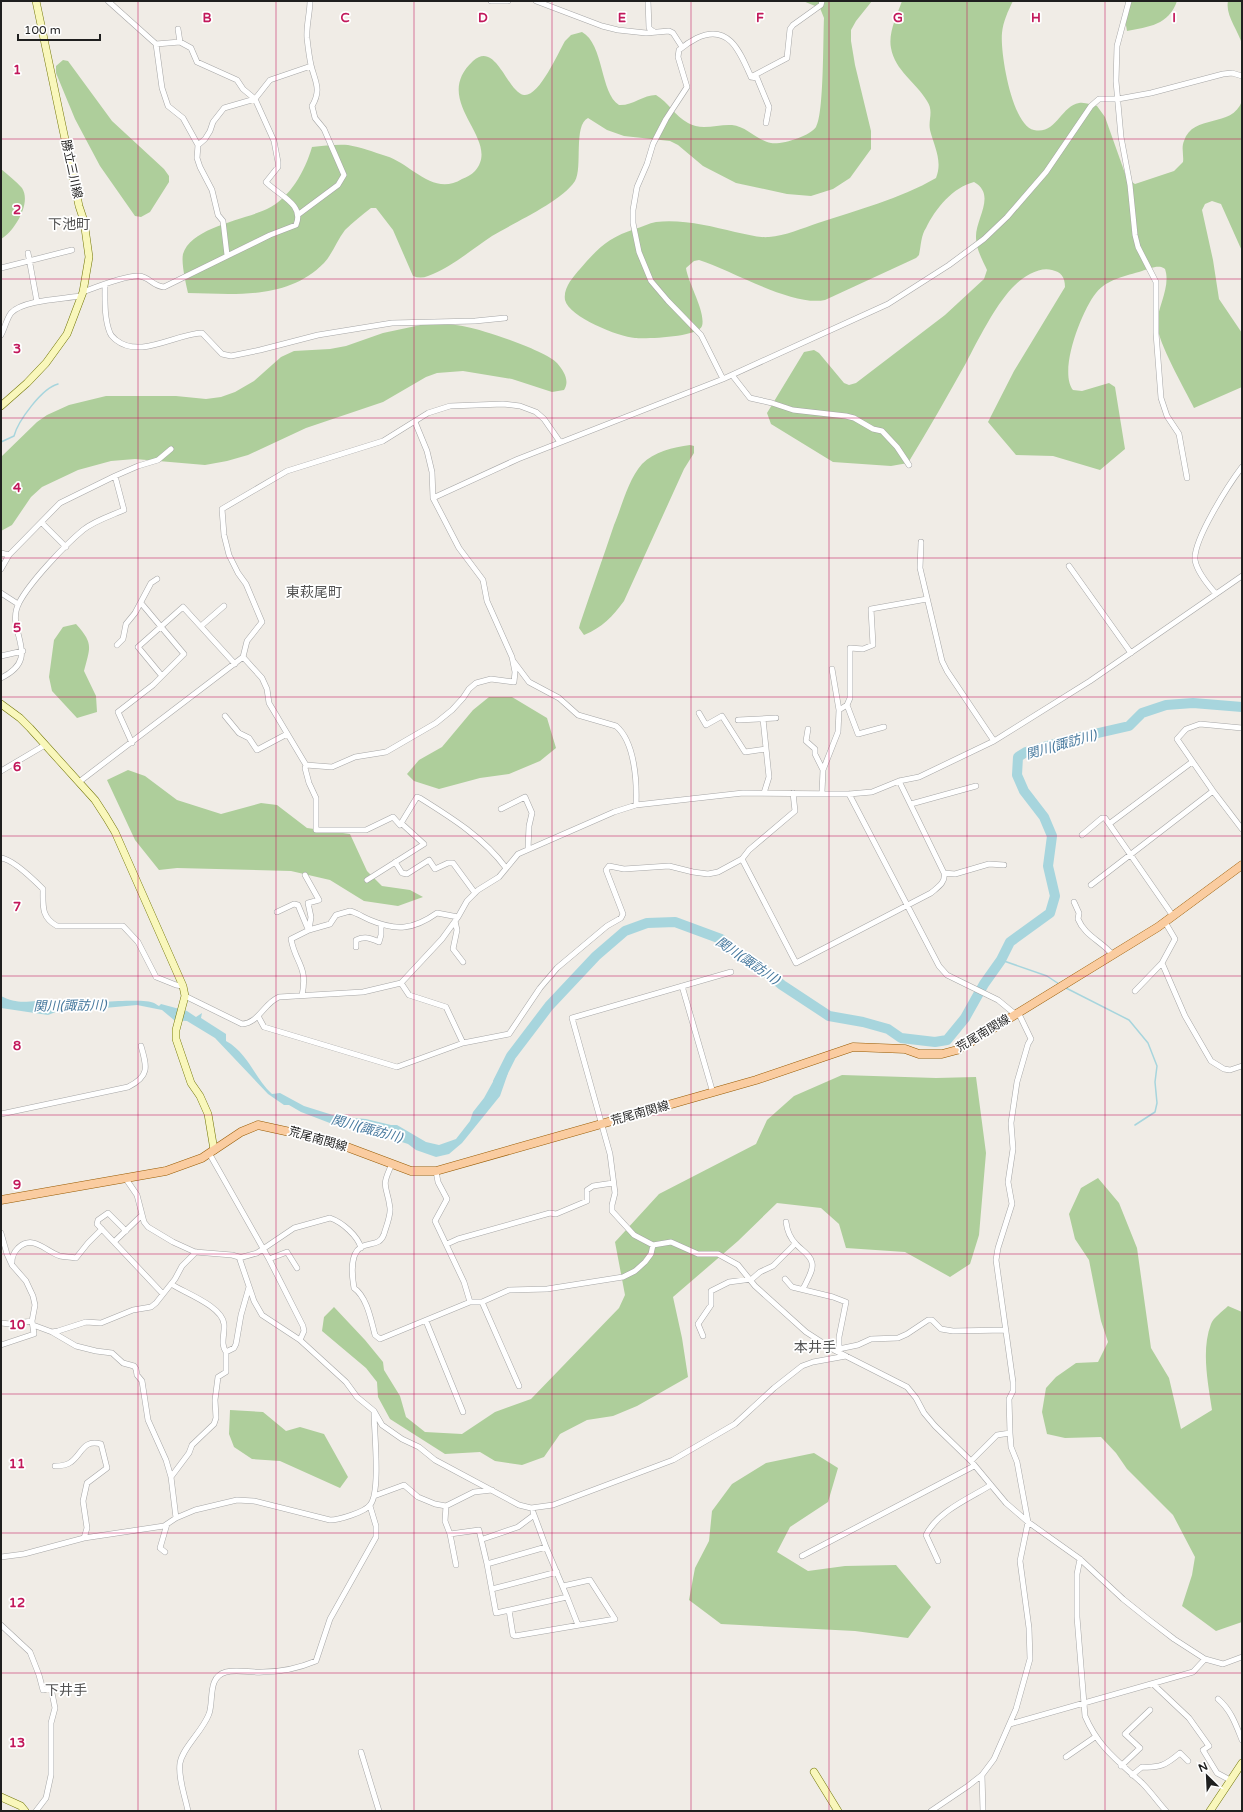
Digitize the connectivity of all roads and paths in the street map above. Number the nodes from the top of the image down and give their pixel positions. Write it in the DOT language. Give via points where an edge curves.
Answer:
graph roads {
  1 [pos="36,1"];
  2 [pos="108,1"];
  3 [pos="310,1"];
  4 [pos="491,1"];
  5 [pos="508,1"];
  6 [pos="536,1"];
  7 [pos="648,1"];
  8 [pos="822,1"];
  9 [pos="1129,1"];
  10 [pos="178,29"];
  11 [pos="654,32"];
  12 [pos="180,42"];
  13 [pos="156,44"];
  14 [pos="682,47"];
  15 [pos="311,66"];
  16 [pos="1242,76"];
  17 [pos="751,77"];
  18 [pos="255,99"];
  19 [pos="1118,99"];
  20 [pos="766,123"];
  21 [pos="198,145"];
  22 [pos="299,214"];
  23 [pos="72,250"];
  24 [pos="28,253"];
  25 [pos="227,255"];
  26 [pos="30,261"];
  27 [pos="1,268"];
  28 [pos="105,284"];
  29 [pos="82,294"];
  30 [pos="37,302"];
  31 [pos="505,318"];
  32 [pos="1,335"];
  33 [pos="732,375"];
  34 [pos="723,379"];
  35 [pos="1,406"];
  36 [pos="415,422"];
  37 [pos="560,442"];
  38 [pos="170,448"];
  39 [pos="909,465"];
  40 [pos="1242,467"];
  41 [pos="114,476"];
  42 [pos="1187,478"];
  43 [pos="433,498"];
  44 [pos="42,523"];
  45 [pos="921,542"];
  46 [pos="66,547"];
  47 [pos="1,553"];
  48 [pos="9,555"];
  49 [pos="1069,566"];
  50 [pos="1,569"];
  51 [pos="1242,577"];
  52 [pos="157,579"];
  53 [pos="1,593"];
  54 [pos="1216,594"];
  55 [pos="927,599"];
  56 [pos="141,603"];
  57 [pos="18,604"];
  58 [pos="224,606"];
  59 [pos="161,626"];
  60 [pos="201,626"];
  61 [pos="116,645"];
  62 [pos="23,651"];
  63 [pos="1131,653"];
  64 [pos="1,656"];
  65 [pos="243,657"];
  66 [pos="512,657"];
  67 [pos="235,664"];
  68 [pos="832,669"];
  69 [pos="162,676"];
  70 [pos="1,678"];
  71 [pos="1,704"];
  72 [pos="847,705"];
  73 [pos="839,710"];
  74 [pos="699,713"];
  75 [pos="224,716"];
  76 [pos="776,718"];
  77 [pos="763,719"];
  78 [pos="738,720"];
  79 [pos="884,727"];
  80 [pos="1242,728"];
  81 [pos="808,729"];
  82 [pos="287,734"];
  83 [pos="994,741"];
  84 [pos="132,743"];
  85 [pos="45,745"];
  86 [pos="766,748"];
  87 [pos="1192,762"];
  88 [pos="306,765"];
  89 [pos="823,770"];
  90 [pos="1,771"];
  91 [pos="899,781"];
  92 [pos="79,782"];
  93 [pos="976,786"];
  94 [pos="1213,791"];
  95 [pos="822,792"];
  96 [pos="764,793"];
  97 [pos="793,793"];
  98 [pos="849,794"];
  99 [pos="911,804"];
  100 [pos="636,805"];
  101 [pos="501,809"];
  102 [pos="402,823"];
  103 [pos="1109,824"];
  104 [pos="1242,829"];
  105 [pos="1082,835"];
  106 [pos="528,849"];
  107 [pos="1130,855"];
  108 [pos="1,858"];
  109 [pos="742,859"];
  110 [pos="395,862"];
  111 [pos="1004,865"];
  112 [pos="1242,865"];
  113 [pos="506,868"];
  114 [pos="944,872"];
  115 [pos="305,875"];
  116 [pos="367,880"];
  117 [pos="1091,885"];
  118 [pos="475,893"];
  119 [pos="1074,902"];
  120 [pos="907,906"];
  121 [pos="277,912"];
  122 [pos="1173,916"];
  123 [pos="457,919"];
  124 [pos="1165,922"];
  125 [pos="381,924"];
  126 [pos="309,930"];
  127 [pos="356,947"];
  128 [pos="1113,955"];
  129 [pos="463,962"];
  130 [pos="1162,962"];
  131 [pos="731,972"];
  132 [pos="401,983"];
  133 [pos="183,986"];
  134 [pos="682,986"];
  135 [pos="1135,991"];
  136 [pos="302,996"];
  137 [pos="184,999"];
  138 [pos="1017,1013"];
  139 [pos="258,1016"];
  140 [pos="463,1043"];
  141 [pos="141,1046"];
  142 [pos="1242,1066"];
  143 [pos="713,1093"];
  144 [pos="1,1114"];
  145 [pos="600,1124"];
  146 [pos="212,1152"];
  147 [pos="392,1164"];
  148 [pos="436,1171"];
  149 [pos="126,1180"];
  150 [pos="613,1182"];
  151 [pos="1,1200"];
  152 [pos="142,1215"];
  153 [pos="786,1222"];
  154 [pos="102,1229"];
  155 [pos="126,1231"];
  156 [pos="1,1233"];
  157 [pos="114,1242"];
  158 [pos="447,1244"];
  159 [pos="795,1244"];
  160 [pos="653,1245"];
  161 [pos="263,1247"];
  162 [pos="361,1248"];
  163 [pos="196,1252"];
  164 [pos="239,1258"];
  165 [pos="269,1259"];
  166 [pos="12,1265"];
  167 [pos="297,1268"];
  168 [pos="785,1279"];
  169 [pos="749,1280"];
  170 [pos="171,1284"];
  171 [pos="249,1287"];
  172 [pos="803,1289"];
  173 [pos="163,1294"];
  174 [pos="470,1302"];
  175 [pos="482,1302"];
  176 [pos="426,1321"];
  177 [pos="1,1323"];
  178 [pos="32,1323"];
  179 [pos="1006,1330"];
  180 [pos="52,1332"];
  181 [pos="703,1336"];
  182 [pos="300,1340"];
  183 [pos="1,1345"];
  184 [pos="837,1350"];
  185 [pos="226,1352"];
  186 [pos="848,1356"];
  187 [pos="519,1386"];
  188 [pos="374,1411"];
  189 [pos="463,1412"];
  190 [pos="1010,1432"];
  191 [pos="972,1463"];
  192 [pos="55,1466"];
  193 [pos="171,1477"];
  194 [pos="991,1485"];
  195 [pos="492,1490"];
  196 [pos="374,1496"];
  197 [pos="370,1506"];
  198 [pos="446,1506"];
  199 [pos="531,1508"];
  200 [pos="534,1515"];
  201 [pos="176,1518"];
  202 [pos="1028,1522"];
  203 [pos="167,1524"];
  204 [pos="450,1534"];
  205 [pos="84,1538"];
  206 [pos="483,1539"];
  207 [pos="546,1547"];
  208 [pos="164,1552"];
  209 [pos="802,1556"];
  210 [pos="1,1557"];
  211 [pos="1080,1559"];
  212 [pos="938,1560"];
  213 [pos="488,1564"];
  214 [pos="456,1566"];
  215 [pos="557,1572"];
  216 [pos="562,1586"];
  217 [pos="492,1589"];
  218 [pos="567,1597"];
  219 [pos="509,1610"];
  220 [pos="1,1625"];
  221 [pos="578,1626"];
  222 [pos="1242,1657"];
  223 [pos="1205,1659"];
  224 [pos="1153,1684"];
  225 [pos="1218,1699"];
  226 [pos="1083,1703"];
  227 [pos="1150,1710"];
  228 [pos="1010,1724"];
  229 [pos="1095,1737"];
  230 [pos="1242,1740"];
  231 [pos="361,1752"];
  232 [pos="1066,1757"];
  233 [pos="1188,1761"];
  234 [pos="1242,1763"];
  235 [pos="1121,1766"];
  236 [pos="814,1772"];
  237 [pos="982,1775"];
  238 [pos="1132,1775"];
  239 [pos="1230,1780"];
  240 [pos="1,1797"];
  241 [pos="1212,1810"];
  242 [pos="26,1811"];
  243 [pos="36,1811"];
  244 [pos="188,1811"];
  245 [pos="379,1811"];
  246 [pos="838,1811"];
  247 [pos="931,1811"];
  248 [pos="983,1811"];
  249 [pos="1166,1811"];
  1 -- 29 [label="street, 勝立三川線" via="89,251"];
  2 -- 13 [label="street"];
  3 -- 15 [label="street" via="307,35"];
  4 -- 5 [label="street"];
  6 -- 11 [label="street" via="602,26 618,30"];
  7 -- 11 [label="street" via="649,28"];
  8 -- 17 [label="street" via="821,5 790,29 787,58"];
  9 -- 19 [label="street" via="1117,46"];
  10 -- 12 [label="street"];
  11 -- 14 [label="street" via="673,33"];
  12 -- 13 [label="street"];
  12 -- 18 [label="street" via="191,48 197,62 237,80"];
  13 -- 21 [label="street" via="162,88 168,106 184,118"];
  14 -- 17 [label="street" via="708,33 720,33 730,40 741,54"];
  14 -- 34 [label="street" via="678,57 687,87 653,144 637,187 633,223 639,252 652,281 701,334"];
  15 -- 18 [label="street" via="270,80"];
  15 -- 22 [label="street" via="318,84 316,99 312,106 315,118 324,129 344,175 338,185"];
  16 -- 19 [label="street" via="1223,74"];
  17 -- 20 [label="street" via="757,78 769,108"];
  18 -- 21 [label="street" via="224,108 213,122 205,139"];
  18 -- 22 [label="street" via="274,141 278,162 278,168 266,182 288,199"];
  19 -- 33 [label="street" via="1099,99 1091,106 1046,172 1017,206 984,239 950,265 888,304"];
  19 -- 42 [label="street" via="1135,235 1138,247 1156,282 1156,333 1161,398 1167,416 1179,434"];
  21 -- 25 [label="street" via="197,158 200,168 212,190 218,215 223,221"];
  22 -- 25 [label="street" via="296,226 282,229"];
  23 -- 26 [label="street"];
  24 -- 26 [label="street"];
  25 -- 28 [label="street" via="164,287 156,286 148,278 140,276"];
  26 -- 27 [label="street"];
  26 -- 30 [label="street"];
  28 -- 29 [label="street"];
  28 -- 31 [label="street" via="106,318 110,335 122,345 148,346 202,333 222,354 231,356 318,335 392,323"];
  29 -- 30 [label="street"];
  29 -- 35 [label="street, 勝立三川線" via="66,334 50,358"];
  30 -- 32 [label="street" via="13,311"];
  33 -- 34 [label="street"];
  33 -- 39 [label="street" via="750,398 793,410 854,418 882,431"];
  34 -- 37 [label="street"];
  36 -- 37 [label="street" via="428,413 450,406 514,405 536,412"];
  36 -- 43 [label="street" via="427,450 432,472"];
  36 -- 65 [label="street" via="384,441 287,471 222,509 229,555 246,584 262,622 247,641"];
  37 -- 43 [label="street"];
  38 -- 41 [label="street" via="158,460"];
  40 -- 54 [label="street" via="1219,503 1195,553 1195,562 1199,570"];
  41 -- 44 [label="street" via="60,503"];
  41 -- 46 [label="street" via="124,510 83,530"];
  43 -- 66 [label="street" via="459,548 483,580 487,601"];
  44 -- 46 [label="street"];
  44 -- 48 [label="street"];
  45 -- 55 [label="street" via="920,568"];
  46 -- 57 [label="street" via="52,560"];
  47 -- 48 [label="street"];
  48 -- 50 [label="street"];
  49 -- 63 [label="street"];
  51 -- 54 [label="street"];
  52 -- 56 [label="street" via="151,583"];
  53 -- 57 [label="street"];
  54 -- 63 [label="street"];
  55 -- 72 [label="street" via="871,609 873,645 863,649 850,648 850,698"];
  55 -- 83 [label="street" via="942,661"];
  56 -- 59 [label="street"];
  56 -- 61 [label="street" via="126,624 123,639"];
  57 -- 62 [label="street" via="16,614"];
  58 -- 60 [label="street"];
  59 -- 60 [label="street" via="183,607"];
  59 -- 69 [label="street" via="184,654"];
  59 -- 69 [label="street" via="138,648"];
  60 -- 67 [label="street"];
  62 -- 64 [label="street"];
  62 -- 70 [label="street" via="22,658 11,673"];
  63 -- 83 [label="street"];
  65 -- 67 [label="street"];
  65 -- 82 [label="street" via="262,678 269,703"];
  66 -- 88 [label="street" via="514,682 491,679 476,683 452,710 436,723 386,752 355,756 332,767"];
  66 -- 100 [label="street" via="530,682 559,698 578,715 620,729 630,749 637,784"];
  67 -- 84 [label="street"];
  68 -- 73 [label="street"];
  69 -- 84 [label="street" via="118,712"];
  71 -- 85 [label="street" via="20,718"];
  72 -- 73 [label="street"];
  72 -- 79 [label="street" via="858,734"];
  73 -- 89 [label="street" via="838,732"];
  74 -- 86 [label="street" via="706,725 722,716 745,752"];
  75 -- 82 [label="street" via="239,733 249,738 257,750"];
  76 -- 77 [label="street"];
  77 -- 78 [label="street"];
  77 -- 86 [label="street"];
  80 -- 87 [label="street" via="1205,724 1186,730 1177,739"];
  81 -- 89 [label="street" via="806,741 815,749 814,754"];
  82 -- 88 [label="street"];
  83 -- 91 [label="street" via="919,777"];
  84 -- 92 [label="street"];
  85 -- 90 [label="street"];
  85 -- 92 [label="street"];
  86 -- 96 [label="street" via="769,777"];
  87 -- 94 [label="street"];
  87 -- 103 [label="street"];
  88 -- 102 [label="street" via="308,783 316,798 316,830 366,830 393,817 400,825"];
  89 -- 95 [label="street"];
  91 -- 98 [label="street" via="872,792"];
  91 -- 99 [label="street"];
  92 -- 133 [label="street" via="95,800 115,832"];
  93 -- 99 [label="street"];
  94 -- 104 [label="street"];
  94 -- 107 [label="street"];
  95 -- 97 [label="street"];
  95 -- 98 [label="street"];
  96 -- 97 [label="street"];
  96 -- 100 [label="street"];
  97 -- 109 [label="street" via="795,811 748,850"];
  98 -- 120 [label="street"];
  99 -- 114 [label="street"];
  100 -- 106 [label="street" via="585,823"];
  101 -- 106 [label="street" via="525,797 532,813"];
  102 -- 110 [label="street" via="424,844"];
  102 -- 113 [label="street" via="417,797 420,798 469,829 495,853"];
  103 -- 105 [label="street" via="1103,817"];
  103 -- 107 [label="street"];
  106 -- 113 [label="street" via="518,854"];
  107 -- 117 [label="street"];
  107 -- 122 [label="street"];
  108 -- 133 [label="street" via="5,858 20,869 43,890 44,910 49,922 57,926 123,926 138,942 156,977"];
  109 -- 120 [label="street" via="796,963"];
  109 -- 140 [label="street" via="718,872 708,874 669,866 624,869 609,866 606,870 623,914 621,918 557,968 509,1034"];
  110 -- 116 [label="street"];
  110 -- 118 [label="street" via="402,873 407,874 429,860 435,870 453,863"];
  111 -- 114 [label="street" via="989,864 955,874"];
  112 -- 122 [label="main road, 荒尾南関線"];
  113 -- 118 [label="street" via="499,877"];
  114 -- 120 [label="street" via="945,877 940,885"];
  115 -- 126 [label="street" via="319,900 308,903 311,917"];
  118 -- 123 [label="street" via="466,902"];
  119 -- 128 [label="street" via="1084,932 1099,941"];
  120 -- 138 [label="street" via="938,966 947,975 998,1000"];
  121 -- 126 [label="street" via="294,904 298,905"];
  122 -- 124 [label="main road, 荒尾南関線"];
  123 -- 125 [label="street" via="437,913 427,920 404,928"];
  123 -- 129 [label="street" via="453,949"];
  123 -- 132 [label="street"];
  124 -- 128 [label="main road, 荒尾南関線"];
  124 -- 130 [label="street" via="1175,939"];
  125 -- 126 [label="street" via="350,910 336,915 330,924"];
  125 -- 127 [label="street" via="379,942 361,938 356,940"];
  126 -- 136 [label="street" via="291,939 304,971"];
  128 -- 138 [label="main road, 荒尾南関線"];
  130 -- 135 [label="street"];
  130 -- 142 [label="street" via="1185,1016 1211,1061 1230,1070"];
  131 -- 134 [label="street"];
  132 -- 136 [label="street" via="363,992"];
  132 -- 140 [label="street" via="409,995 446,1008"];
  133 -- 137 [label="street"];
  134 -- 143 [label="street"];
  134 -- 145 [label="street" via="572,1018"];
  136 -- 139 [label="street" via="279,997 272,1000"];
  137 -- 139 [label="street" via="242,1024 248,1024"];
  137 -- 146 [label="street" via="176,1039 189,1079 208,1114"];
  138 -- 143 [label="main road, 荒尾南関線" via="956,1050 942,1054 919,1054 905,1049 853,1047"];
  138 -- 179 [label="street" via="1031,1039 1014,1104 1013,1149 1008,1182 1012,1204 996,1260"];
  139 -- 140 [label="street" via="264,1027 397,1067"];
  141 -- 144 [label="street" via="146,1064 145,1075 137,1083"];
  143 -- 145 [label="main road, 荒尾南関線"];
  145 -- 148 [label="main road, 荒尾南関線"];
  145 -- 150 [label="street" via="610,1154"];
  146 -- 147 [label="main road, 荒尾南関線" via="241,1132 258,1125 331,1141"];
  146 -- 149 [label="main road, 荒尾南関線" via="166,1171"];
  146 -- 161 [label="street"];
  147 -- 148 [label="main road, 荒尾南関線" via="411,1171"];
  147 -- 162 [label="street" via="384,1187 391,1209 383,1236 380,1241"];
  148 -- 158 [label="street" via="438,1182 447,1200 435,1221"];
  149 -- 151 [label="main road, 荒尾南関線"];
  149 -- 152 [label="street" via="137,1195"];
  150 -- 158 [label="street" via="593,1186 587,1190 587,1201 556,1214 550,1213"];
  150 -- 160 [label="street" via="615,1193 612,1211 634,1235"];
  152 -- 155 [label="street"];
  152 -- 163 [label="street" via="148,1227"];
  153 -- 159 [label="street" via="787,1231"];
  154 -- 155 [label="street" via="97,1224 98,1220 108,1212"];
  154 -- 157 [label="street"];
  154 -- 166 [label="street" via="76,1258 60,1255 32,1242 24,1243 15,1252 12,1256"];
  155 -- 157 [label="street"];
  156 -- 166 [label="street"];
  157 -- 173 [label="street"];
  158 -- 174 [label="street"];
  159 -- 169 [label="street" via="773,1266"];
  159 -- 172 [label="street" via="812,1262"];
  160 -- 169 [label="street" via="671,1242 698,1254 718,1254 738,1265"];
  160 -- 175 [label="street" via="651,1254 645,1262 623,1277 547,1289 509,1290"];
  161 -- 162 [label="street" via="294,1228 330,1218 359,1239"];
  161 -- 164 [label="street" via="257,1253"];
  161 -- 165 [label="street"];
  162 -- 176 [label="street" via="353,1260 354,1288 359,1292 369,1314 375,1335 380,1339"];
  163 -- 164 [label="street" via="232,1255"];
  163 -- 170 [label="street" via="182,1266"];
  164 -- 171 [label="street"];
  165 -- 167 [label="street" via="287,1252"];
  165 -- 182 [label="street" via="304,1326"];
  166 -- 178 [label="street" via="26,1281 33,1296 35,1305"];
  168 -- 172 [label="street" via="792,1287"];
  169 -- 181 [label="street" via="729,1282 711,1291 711,1305 698,1324"];
  169 -- 184 [label="street" via="806,1332"];
  170 -- 173 [label="street"];
  170 -- 185 [label="street" via="200,1300 222,1317 223,1348"];
  171 -- 182 [label="street" via="262,1315"];
  171 -- 185 [label="street" via="236,1344"];
  172 -- 184 [label="street" via="846,1302"];
  173 -- 180 [label="street" via="156,1303 144,1309 133,1310 101,1323 86,1322"];
  174 -- 175 [label="street"];
  174 -- 176 [label="street"];
  175 -- 187 [label="street"];
  176 -- 189 [label="street"];
  177 -- 178 [label="street"];
  178 -- 180 [label="street"];
  178 -- 183 [label="street" via="34,1334"];
  179 -- 184 [label="street" via="953,1331 941,1329 932,1320 928,1320 898,1338 871,1339"];
  179 -- 190 [label="street" via="1013,1382 1013,1391 1009,1399"];
  180 -- 193 [label="street" via="76,1346 112,1352 123,1363 134,1366 142,1381 148,1420"];
  182 -- 188 [label="street"];
  184 -- 186 [label="street"];
  185 -- 193 [label="street" via="226,1372 218,1377 214,1424 192,1445"];
  186 -- 191 [label="street" via="907,1387 935,1426"];
  186 -- 199 [label="street" via="802,1366 735,1424 673,1460 553,1505"];
  188 -- 195 [label="street" via="382,1425 402,1439 419,1447 435,1460"];
  188 -- 196 [label="street"];
  190 -- 191 [label="street" via="997,1435"];
  190 -- 202 [label="street"];
  191 -- 194 [label="street"];
  191 -- 209 [label="street"];
  192 -- 205 [label="street" via="70,1463 85,1445 97,1442 101,1444 107,1468 87,1483 83,1501 87,1528"];
  193 -- 201 [label="street"];
  194 -- 202 [label="street" via="1006,1503"];
  194 -- 212 [label="street" via="957,1506 929,1529 926,1535"];
  195 -- 198 [label="street" via="474,1492"];
  195 -- 199 [label="street" via="519,1505"];
  196 -- 197 [label="street"];
  196 -- 198 [label="street" via="404,1486 423,1499"];
  197 -- 201 [label="street" via="342,1518 330,1520 254,1501 237,1500 195,1510"];
  197 -- 244 [label="street" via="376,1526 376,1537 330,1619 316,1661 285,1671 227,1672 219,1675 214,1682 210,1710 204,1726 184,1751 180,1761 179,1770"];
  198 -- 204 [label="street" via="445,1521"];
  199 -- 200 [label="street"];
  200 -- 206 [label="street" via="518,1527"];
  200 -- 207 [label="street"];
  201 -- 203 [label="street"];
  202 -- 211 [label="street"];
  202 -- 228 [label="street" via="1020,1561 1029,1628 1030,1659"];
  203 -- 205 [label="street"];
  203 -- 208 [label="street" via="160,1548"];
  204 -- 206 [label="street" via="479,1530"];
  204 -- 214 [label="street"];
  205 -- 210 [label="street" via="24,1554"];
  206 -- 213 [label="street"];
  207 -- 213 [label="street"];
  207 -- 215 [label="street"];
  211 -- 223 [label="street" via="1133,1607"];
  211 -- 226 [label="street" via="1077,1574 1077,1617"];
  213 -- 217 [label="street"];
  215 -- 216 [label="street"];
  215 -- 217 [label="street"];
  216 -- 218 [label="street"];
  216 -- 221 [label="street" via="590,1580 614,1619"];
  217 -- 219 [label="street" via="496,1613"];
  218 -- 219 [label="street"];
  218 -- 221 [label="street"];
  219 -- 221 [label="street" via="515,1636"];
  220 -- 243 [label="street" via="30,1652 43,1690 51,1688 54,1698 49,1792"];
  222 -- 223 [label="street" via="1223,1664"];
  223 -- 224 [label="street" via="1193,1672"];
  224 -- 226 [label="street"];
  224 -- 239 [label="street" via="1189,1718 1209,1746 1203,1750 1217,1772"];
  225 -- 230 [label="street" via="1225,1704 1233,1717"];
  226 -- 228 [label="street"];
  226 -- 229 [label="street" via="1085,1716"];
  227 -- 235 [label="street" via="1125,1734 1140,1748"];
  228 -- 237 [label="street" via="994,1760"];
  229 -- 232 [label="street"];
  229 -- 235 [label="street"];
  231 -- 245 [label="street"];
  233 -- 238 [label="street" via="1180,1753 1167,1764 1157,1768 1142,1767"];
  234 -- 239 [label="street"];
  235 -- 238 [label="street"];
  236 -- 246 [label="street"];
  237 -- 247 [label="street"];
  237 -- 248 [label="street"];
  238 -- 249 [label="street"];
  239 -- 241 [label="street"];
  240 -- 242 [label="street"];
}
